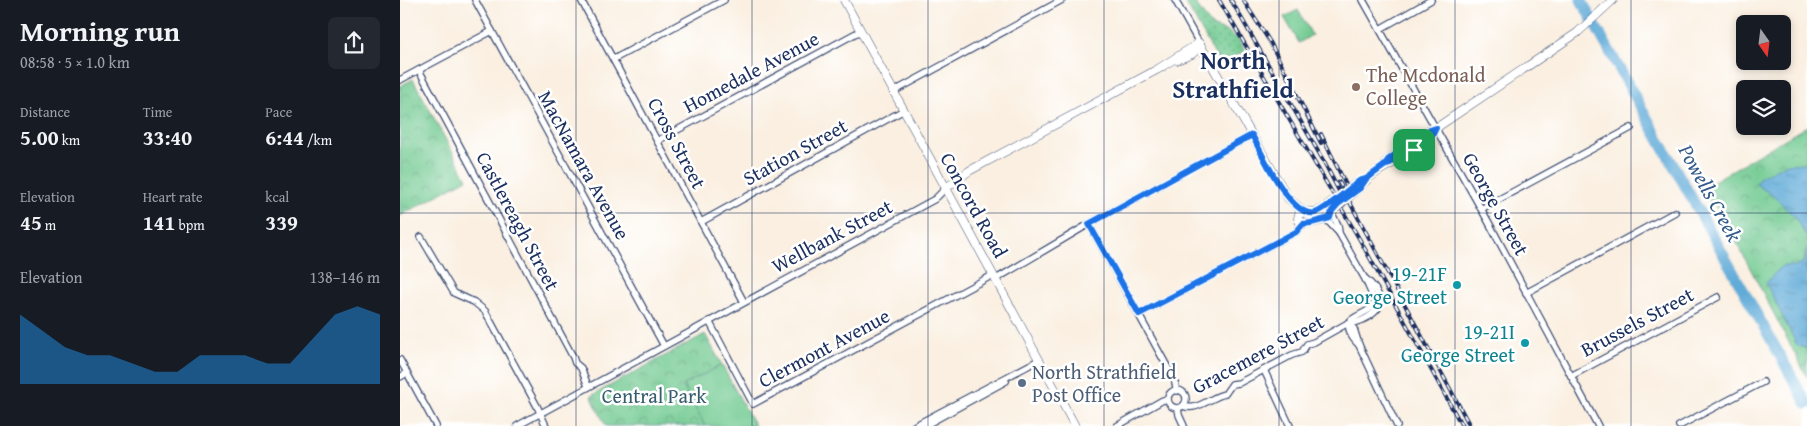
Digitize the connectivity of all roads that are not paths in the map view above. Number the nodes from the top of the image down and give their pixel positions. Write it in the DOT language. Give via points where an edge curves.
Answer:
graph roads {
  1 [pos="475,0"];
  2 [pos="581,0"];
  3 [pos="724,0"];
  4 [pos="844,0"];
  5 [pos="1062,0"];
  6 [pos="1175,0"];
  7 [pos="1363,0"];
  8 [pos="1431,0"];
  9 [pos="1613,0"];
  10 [pos="1380,29"];
  11 [pos="492,31"];
  12 [pos="860,31"];
  13 [pos="1200,44"];
  14 [pos="1192,54"];
  15 [pos="1207,55"];
  16 [pos="614,59"];
  17 [pos="1158,68"];
  18 [pos="419,70"];
  19 [pos="400,80"];
  20 [pos="893,92"];
  21 [pos="904,110"];
  22 [pos="1436,128"];
  23 [pos="1631,128"];
  24 [pos="1252,135"];
  25 [pos="657,141"];
  26 [pos="946,188"];
  27 [pos="1481,209"];
  28 [pos="1330,212"];
  29 [pos="1675,212"];
  30 [pos="1301,219"];
  31 [pos="701,222"];
  32 [pos="1089,224"];
  33 [pos="421,237"];
  34 [pos="994,277"];
  35 [pos="1526,294"];
  36 [pos="1718,297"];
  37 [pos="744,302"];
  38 [pos="1139,314"];
  39 [pos="709,321"];
  40 [pos="1348,323"];
  41 [pos="664,346"];
  42 [pos="400,360"];
  43 [pos="1039,360"];
  44 [pos="1264,370"];
  45 [pos="407,373"];
  46 [pos="1571,376"];
  47 [pos="400,377"];
  48 [pos="1763,382"];
  49 [pos="588,386"];
  50 [pos="1177,391"];
  51 [pos="1168,400"];
  52 [pos="1181,407"];
  53 [pos="540,413"];
  54 [pos="436,426"];
  55 [pos="516,426"];
  56 [pos="546,426"];
  57 [pos="914,426"];
  58 [pos="924,426"];
  59 [pos="1075,426"];
  60 [pos="1117,426"];
  61 [pos="1184,426"];
  62 [pos="1290,426"];
  63 [pos="1398,426"];
  64 [pos="1598,426"];
  65 [pos="1680,426"];
  1 -- 11 [label="street, MacNamara Avenue"];
  2 -- 16 [label="street, Cross Street"];
  3 -- 16 [label="street"];
  4 -- 12 [label="main road, Concord Road"];
  5 -- 20 [label="street"];
  6 -- 13 [label="street"];
  7 -- 10 [label="street, George Street"];
  8 -- 10 [label="street"];
  9 -- 22 [label="main road" via="1587,25"];
  10 -- 22 [label="street, George Street"];
  11 -- 18 [label="street"];
  11 -- 41 [label="street, MacNamara Avenue"];
  12 -- 20 [label="main road, Concord Road"];
  12 -- 25 [label="street, Homedale Avenue"];
  13 -- 14 [label="main road, Wellbank Street"];
  13 -- 15 [label="main road"];
  13 -- 17 [label="main road, Wellbank Street"];
  14 -- 15 [label="main road"];
  14 -- 17 [label="main road, Wellbank Street"];
  15 -- 24 [label="main road"];
  16 -- 25 [label="street, Cross Street"];
  17 -- 26 [label="main road, Wellbank Street" via="969,172"];
  18 -- 19 [label="street"];
  18 -- 49 [label="street, Castlereagh Street"];
  20 -- 21 [label="main road, Concord Road"];
  21 -- 26 [label="main road, Concord Road"];
  21 -- 31 [label="street, Station Street"];
  22 -- 27 [label="street, George Street"];
  22 -- 28 [label="main road, bridge" via="1388,160"];
  23 -- 27 [label="street"];
  24 -- 30 [label="main road" via="1288,198 1289,206"];
  24 -- 32 [label="street"];
  25 -- 31 [label="street, Cross Street"];
  26 -- 34 [label="main road, Concord Road"];
  26 -- 37 [label="street, Wellbank Street" via="935,199"];
  27 -- 35 [label="street, George Street"];
  28 -- 30 [label="main road" via="1316,212"];
  28 -- 30 [label="main road" via="1311,223"];
  28 -- 40 [label="street, Gracemere Street" via="1374,298 1371,308"];
  29 -- 35 [label="street"];
  30 -- 38 [label="street" via="1296,232"];
  31 -- 37 [label="street, Cross Street"];
  32 -- 34 [label="street"];
  32 -- 38 [label="street"];
  33 -- 53 [label="street" via="454,293 485,311"];
  34 -- 39 [label="street, Clermont Avenue" via="753,404"];
  34 -- 43 [label="main road, Concord Road"];
  35 -- 46 [label="street, George Street"];
  36 -- 46 [label="street, Brussels Street"];
  37 -- 39 [label="street, Wellbank Street"];
  38 -- 50 [label="street" via="1174,379"];
  39 -- 41 [label="street, Wellbank Street"];
  40 -- 44 [label="street, Gracemere Street" via="1308,344 1302,352"];
  40 -- 63 [label="street" via="1354,329"];
  41 -- 49 [label="street, Wellbank Street"];
  42 -- 45 [label="street"];
  43 -- 57 [label="street"];
  43 -- 58 [label="street"];
  43 -- 59 [label="main road, Concord Road"];
  44 -- 52 [label="street, Gracemere Street" via="1232,384 1226,394 1195,407"];
  44 -- 62 [label="street"];
  45 -- 47 [label="street"];
  45 -- 54 [label="street"];
  46 -- 64 [label="street, George Street"];
  48 -- 65 [label="street"];
  49 -- 53 [label="street, Wellbank Street"];
  50 -- 51 [label="street" via="1172,392"];
  50 -- 52 [label="street" via="1186,398"];
  51 -- 52 [label="street" via="1170,405"];
  51 -- 60 [label="street"];
  52 -- 61 [label="street" via="1179,415"];
  53 -- 55 [label="street, Wellbank Street"];
  53 -- 56 [label="street"];
}
